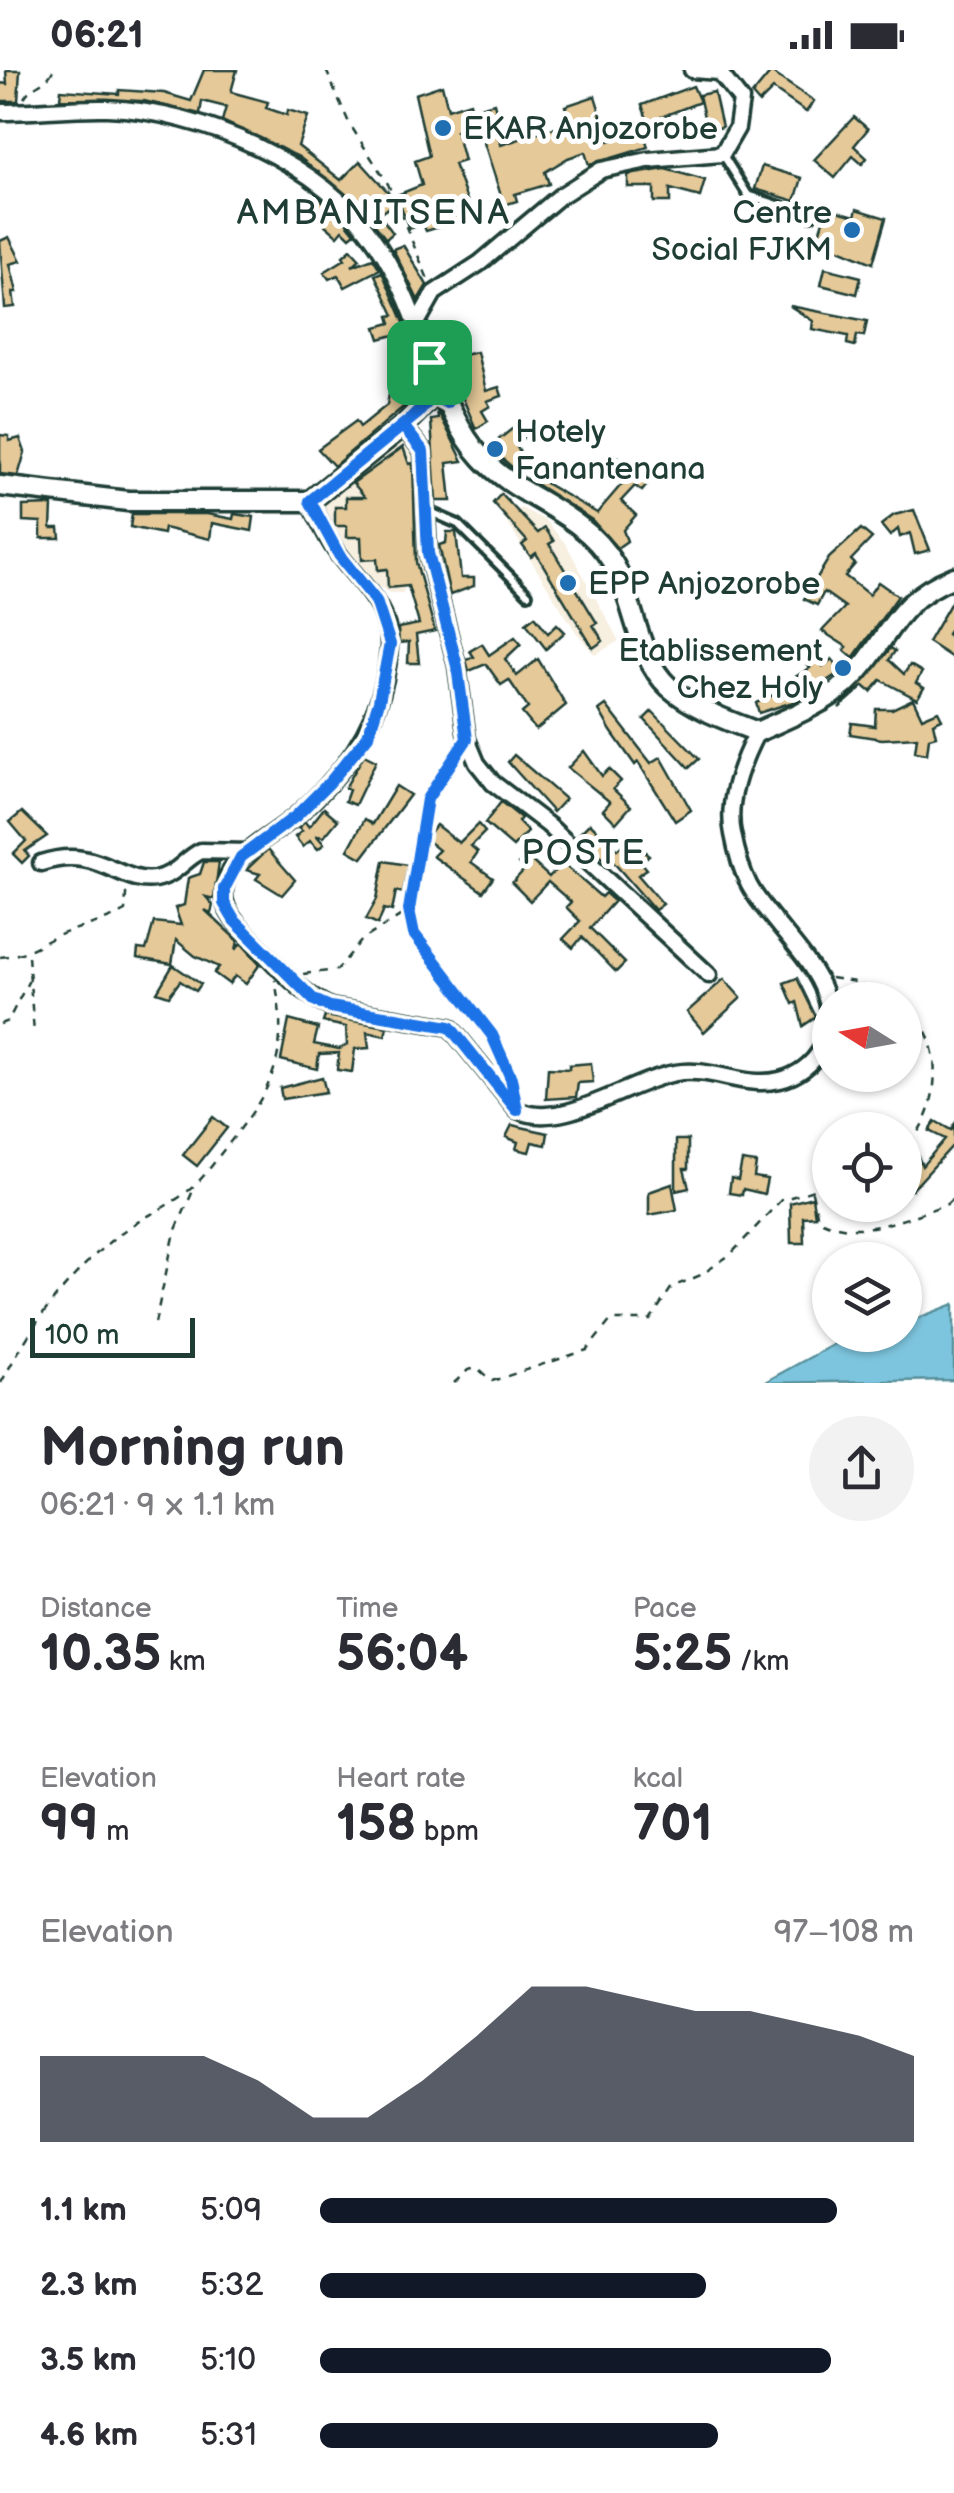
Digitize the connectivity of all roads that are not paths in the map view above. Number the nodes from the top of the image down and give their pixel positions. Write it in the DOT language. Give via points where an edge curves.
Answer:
graph roads {
  1 [pos="692,70"];
  2 [pos="0,112"];
  3 [pos="722,154"];
  4 [pos="811,216"];
  5 [pos="417,322"];
  6 [pos="429,362"];
  7 [pos="440,399"];
  8 [pos="403,426"];
  9 [pos="0,486"];
  10 [pos="310,501"];
  11 [pos="424,510"];
  12 [pos="954,577"];
  13 [pos="528,594"];
  14 [pos="757,732"];
  15 [pos="250,852"];
  16 [pos="41,864"];
  17 [pos="709,975"];
  1 -- 3 [label="street" via="719,72 741,100 737,128"];
  2 -- 5 [label="street" via="107,108 162,114 257,145 314,183 376,241"];
  3 -- 4 [label="lane" via="748,195"];
  3 -- 5 [label="street" via="601,170 434,293"];
  5 -- 6 [label="street"];
  6 -- 7 [label="main road"];
  7 -- 8 [label="main road"];
  7 -- 14 [label="main road" via="484,460 564,511 612,562 667,686"];
  8 -- 10 [label="main road"];
  8 -- 11 [label="street" via="423,451"];
  9 -- 10 [label="main road" via="128,500"];
  10 -- 15 [label="street" via="339,555 376,601 390,644 368,736 307,805"];
  11 -- 13 [label="lane" via="458,524"];
  11 -- 17 [label="street" via="477,763"];
  12 -- 14 [label="main road" via="911,598 846,683"];
  14 -- 15 [label="street" via="741,762 732,831 749,885 820,980 829,1008 828,1037 814,1063 781,1080 751,1082 692,1070 625,1087 557,1117 517,1110 450,1027 330,1007 271,959 224,903 230,874"];
  15 -- 16 [label="street" via="201,852 176,873 150,880 75,856"];
}
